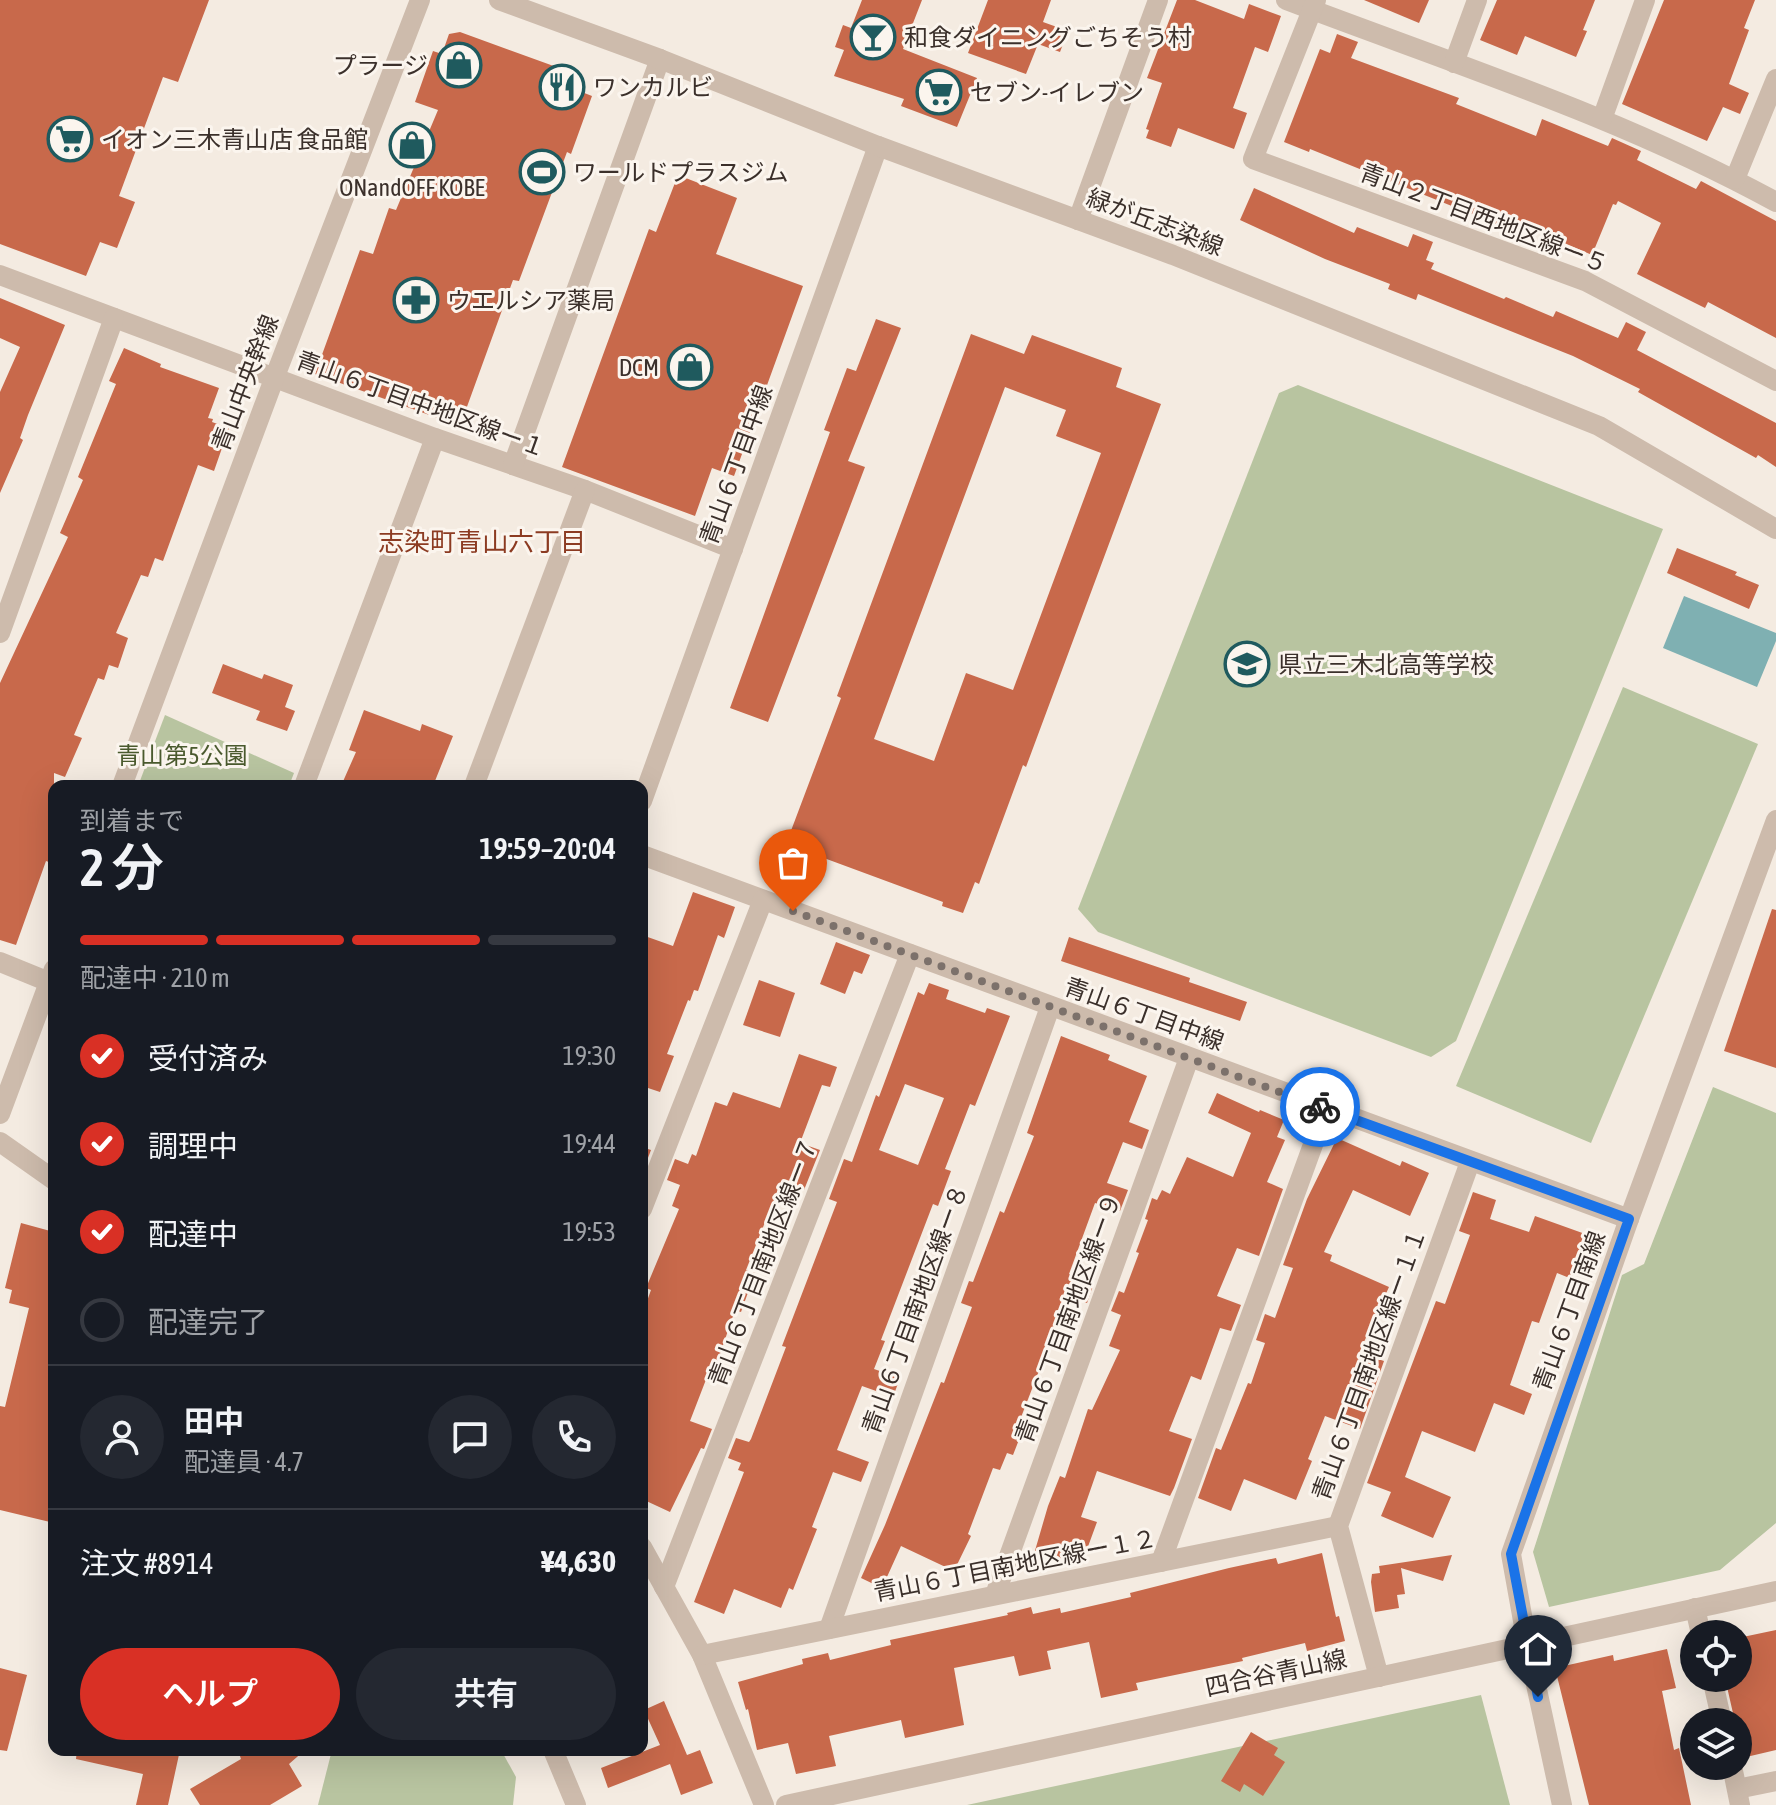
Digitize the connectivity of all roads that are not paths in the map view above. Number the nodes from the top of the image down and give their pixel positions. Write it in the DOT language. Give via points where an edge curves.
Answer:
graph roads {
  1 [pos="420,0"];
  2 [pos="499,0"];
  3 [pos="1158,0"];
  4 [pos="1286,0"];
  5 [pos="1477,0"];
  6 [pos="1645,0"];
  7 [pos="1314,5"];
  8 [pos="660,59"];
  9 [pos="1454,63"];
  10 [pos="1776,79"];
  11 [pos="1602,119"];
  12 [pos="878,146"];
  13 [pos="1735,179"];
  14 [pos="1776,202"];
  15 [pos="1078,220"];
  16 [pos="0,275"];
  17 [pos="114,318"];
  18 [pos="274,379"];
  19 [pos="1776,381"];
  20 [pos="435,438"];
  21 [pos="513,465"];
  22 [pos="585,490"];
  23 [pos="1776,529"];
  24 [pos="733,549"];
  25 [pos="0,633"];
  26 [pos="124,780"];
  27 [pos="306,780"];
  28 [pos="476,780"];
  29 [pos="648,784"];
  30 [pos="1776,820"];
  31 [pos="648,857"];
  32 [pos="763,900"];
  33 [pos="910,954"];
  34 [pos="0,962"];
  35 [pos="48,977"];
  36 [pos="48,988"];
  37 [pos="1050,1007"];
  38 [pos="1189,1058"];
  39 [pos="1326,1109"];
  40 [pos="0,1114"];
  41 [pos="0,1142"];
  42 [pos="1470,1162"];
  43 [pos="48,1176"];
  44 [pos="648,1194"];
  45 [pos="1629,1219"];
  46 [pos="1338,1526"];
  47 [pos="648,1558"];
  48 [pos="1161,1562"];
  49 [pos="664,1587"];
  50 [pos="1776,1591"];
  51 [pos="995,1595"];
  52 [pos="1695,1608"];
  53 [pos="1698,1620"];
  54 [pos="829,1629"];
  55 [pos="1527,1643"];
  56 [pos="702,1655"];
  57 [pos="1379,1677"];
  58 [pos="556,1756"];
  59 [pos="1776,1781"];
  60 [pos="1738,1797"];
  61 [pos="576,1805"];
  62 [pos="764,1805"];
  63 [pos="786,1805"];
  64 [pos="1562,1805"];
  1 -- 18 [label="street, 青山中央幹線"];
  2 -- 8 [label="street, 緑が丘志染線"];
  3 -- 15 [label="street"];
  4 -- 7 [label="street"];
  5 -- 9 [label="street"];
  6 -- 11 [label="street"];
  7 -- 9 [label="street"];
  7 -- 19 [label="street, 青山２丁目西地区線ー５" via="1253,159 1585,281"];
  8 -- 12 [label="street, 緑が丘志染線"];
  8 -- 21 [label="street"];
  9 -- 11 [label="street"];
  10 -- 13 [label="street"];
  11 -- 13 [label="street"];
  12 -- 15 [label="street, 緑が丘志染線"];
  12 -- 24 [label="street, 青山６丁目中線"];
  13 -- 14 [label="street"];
  15 -- 23 [label="street, 緑が丘志染線" via="1599,426"];
  16 -- 17 [label="street, 青山６丁目中地区線ー１"];
  17 -- 18 [label="street, 青山６丁目中地区線ー１"];
  17 -- 25 [label="street"];
  18 -- 20 [label="street, 青山６丁目中地区線ー１"];
  18 -- 26 [label="street, 青山中央幹線"];
  20 -- 21 [label="street, 青山６丁目中地区線ー１"];
  20 -- 27 [label="street"];
  21 -- 22 [label="street, 青山６丁目中地区線ー１"];
  22 -- 24 [label="street, 青山６丁目中地区線ー１"];
  22 -- 28 [label="street"];
  24 -- 29 [label="street, 青山６丁目中線"];
  30 -- 45 [label="street, 青山６丁目南線"];
  31 -- 32 [label="street, 青山６丁目中線"];
  32 -- 33 [label="street, 青山６丁目中線"];
  32 -- 44 [label="street"];
  33 -- 37 [label="street, 青山６丁目中線"];
  33 -- 49 [label="street, 青山６丁目南地区線ー７"];
  34 -- 35 [label="street"];
  36 -- 40 [label="street"];
  37 -- 38 [label="street, 青山６丁目中線"];
  37 -- 54 [label="street, 青山６丁目南地区線ー８"];
  38 -- 39 [label="street, 青山６丁目中線"];
  38 -- 51 [label="street, 青山６丁目南地区線ー９"];
  39 -- 42 [label="street, 青山６丁目中線"];
  39 -- 48 [label="street"];
  41 -- 43 [label="street"];
  42 -- 45 [label="street, 青山６丁目中線"];
  42 -- 46 [label="street, 青山６丁目南地区線ー１１"];
  45 -- 55 [label="street, 青山６丁目南線" via="1511,1554"];
  46 -- 48 [label="street, 青山６丁目南地区線ー１２"];
  46 -- 57 [label="street, 青山６丁目南地区線ー１１"];
  47 -- 49 [label="street"];
  48 -- 51 [label="street, 青山６丁目南地区線ー１２"];
  49 -- 56 [label="street"];
  50 -- 52 [label="street, 四合谷青山線"];
  51 -- 54 [label="street, 青山６丁目南地区線ー１２"];
  52 -- 53 [label="street"];
  52 -- 55 [label="street, 四合谷青山線"];
  54 -- 56 [label="street, 青山６丁目南地区線ー１２"];
  55 -- 57 [label="street, 四合谷青山線"];
  55 -- 64 [label="street, 青山６丁目南線"];
  56 -- 62 [label="street"];
  57 -- 63 [label="street, 四合谷青山線"];
  58 -- 61 [label="street"];
  59 -- 60 [label="street"];
}
